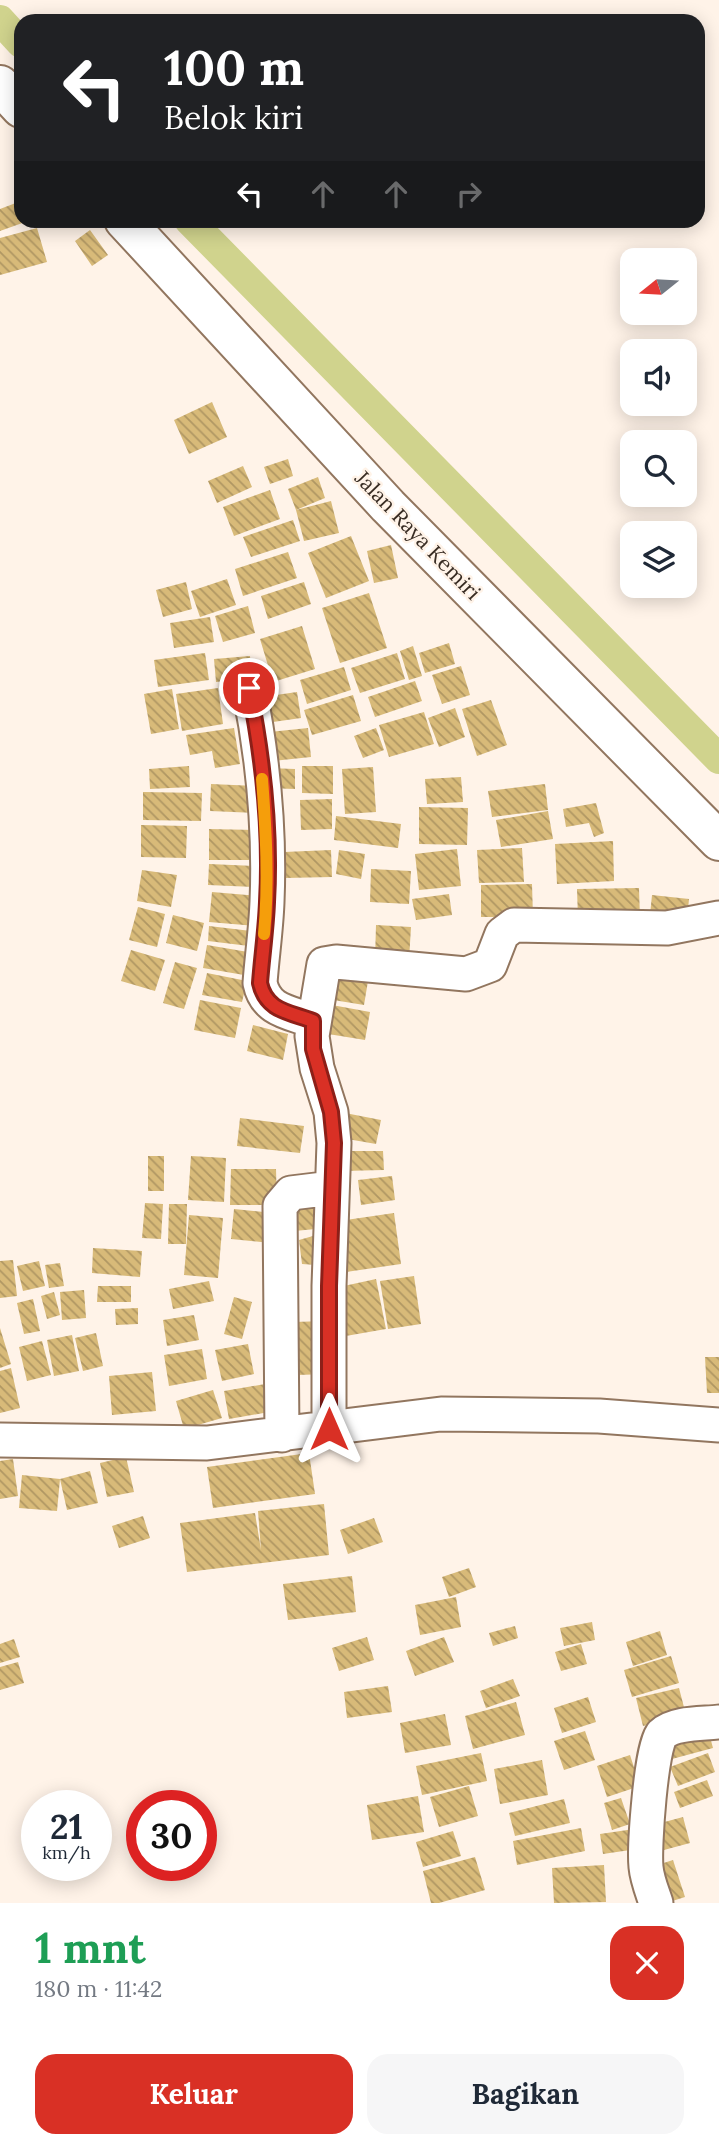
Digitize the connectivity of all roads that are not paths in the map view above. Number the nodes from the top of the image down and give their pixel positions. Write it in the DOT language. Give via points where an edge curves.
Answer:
graph roads {
  1 [pos="0,85"];
  2 [pos="14,100"];
  3 [pos="131,228"];
  4 [pos="249,688"];
  5 [pos="719,841"];
  6 [pos="719,918"];
  7 [pos="313,1021"];
  8 [pos="332,1188"];
  9 [pos="719,1425"];
  10 [pos="329,1429"];
  11 [pos="282,1435"];
  12 [pos="0,1440"];
  13 [pos="719,1722"];
  14 [pos="656,1903"];
  1 -- 2 [label="main road"];
  3 -- 5 [label="main road, Jalan Raya Kemiri" via="388,506"];
  4 -- 7 [label="street" via="267,844 262,994 275,1007"];
  6 -- 7 [label="street" via="667,928 514,925 502,934 490,965 466,974 336,961 324,964"];
  7 -- 8 [label="street" via="313,1049 331,1112"];
  8 -- 10 [label="street"];
  8 -- 11 [label="street" via="291,1193 280,1206"];
  9 -- 10 [label="street" via="599,1416 441,1414"];
  10 -- 11 [label="street"];
  11 -- 12 [label="street" via="207,1443"];
  13 -- 14 [label="street" via="674,1727 658,1739 646,1860"];
}
